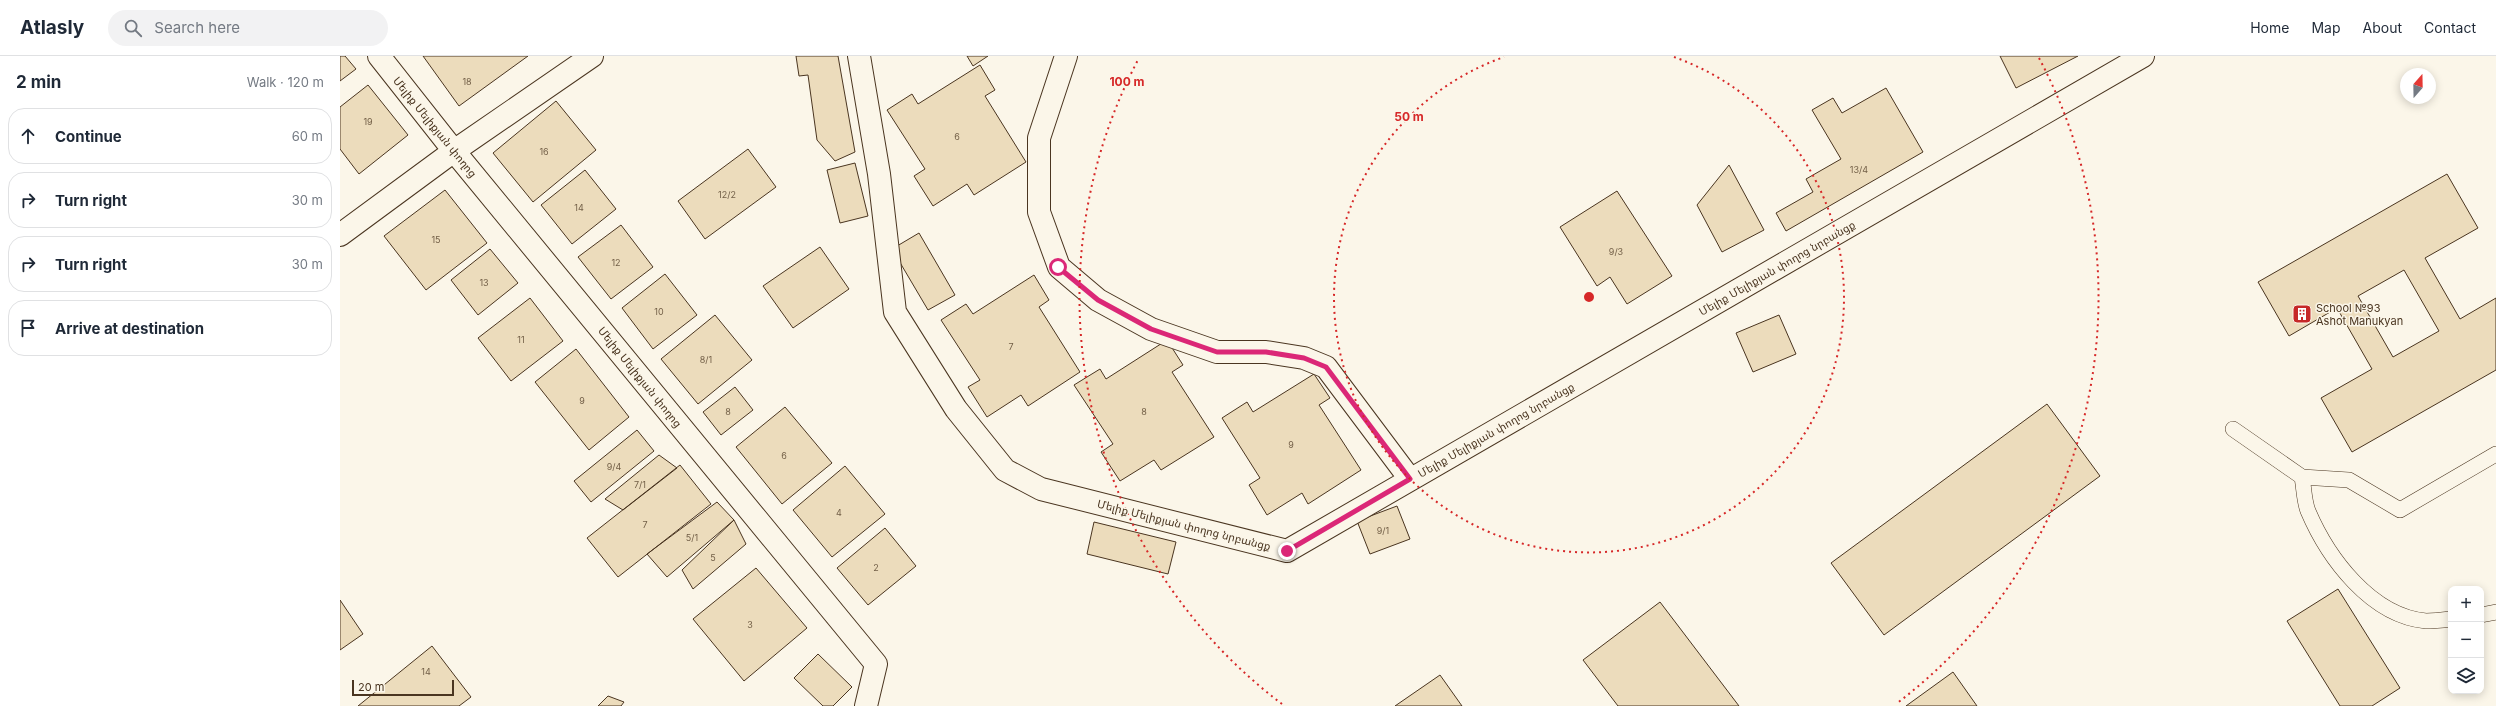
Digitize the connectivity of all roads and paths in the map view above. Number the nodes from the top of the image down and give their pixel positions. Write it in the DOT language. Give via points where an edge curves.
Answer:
graph roads {
  1 [pos="379,56"];
  2 [pos="592,56"];
  3 [pos="859,56"];
  4 [pos="1066,56"];
  5 [pos="2143,56"];
  6 [pos="454,151"];
  7 [pos="340,235"];
  8 [pos="2233,429"];
  9 [pos="2496,454"];
  10 [pos="2302,477"];
  11 [pos="1410,479"];
  12 [pos="2496,612"];
  13 [pos="2484,614"];
  14 [pos="2448,619"];
  15 [pos="866,706"];
  1 -- 6 [label="street, Մելիք Մելիքյան փողոց"];
  2 -- 6 [label="street"];
  3 -- 11 [label="street, Մելիք Մելիքյան փողոց նրբանցք" via="880,174 895,312 956,409 1004,470 1041,489 1287,551"];
  4 -- 11 [label="street" via="1040,138 1039,212 1058,267 1098,300 1151,329 1217,352 1304,358 1326,367"];
  5 -- 11 [label="street, Մելիք Մելիքյան փողոց նրբանցք"];
  6 -- 7 [label="street"];
  6 -- 15 [label="street, Մելիք Մելիքյան փողոց" via="876,664"];
  8 -- 10 [label="lane"];
  9 -- 10 [label="lane" via="2400,510 2349,480"];
  10 -- 14 [label="lane" via="2308,509 2328,551 2359,589 2397,612 2426,621"];
  12 -- 13 [label="lane"];
}
